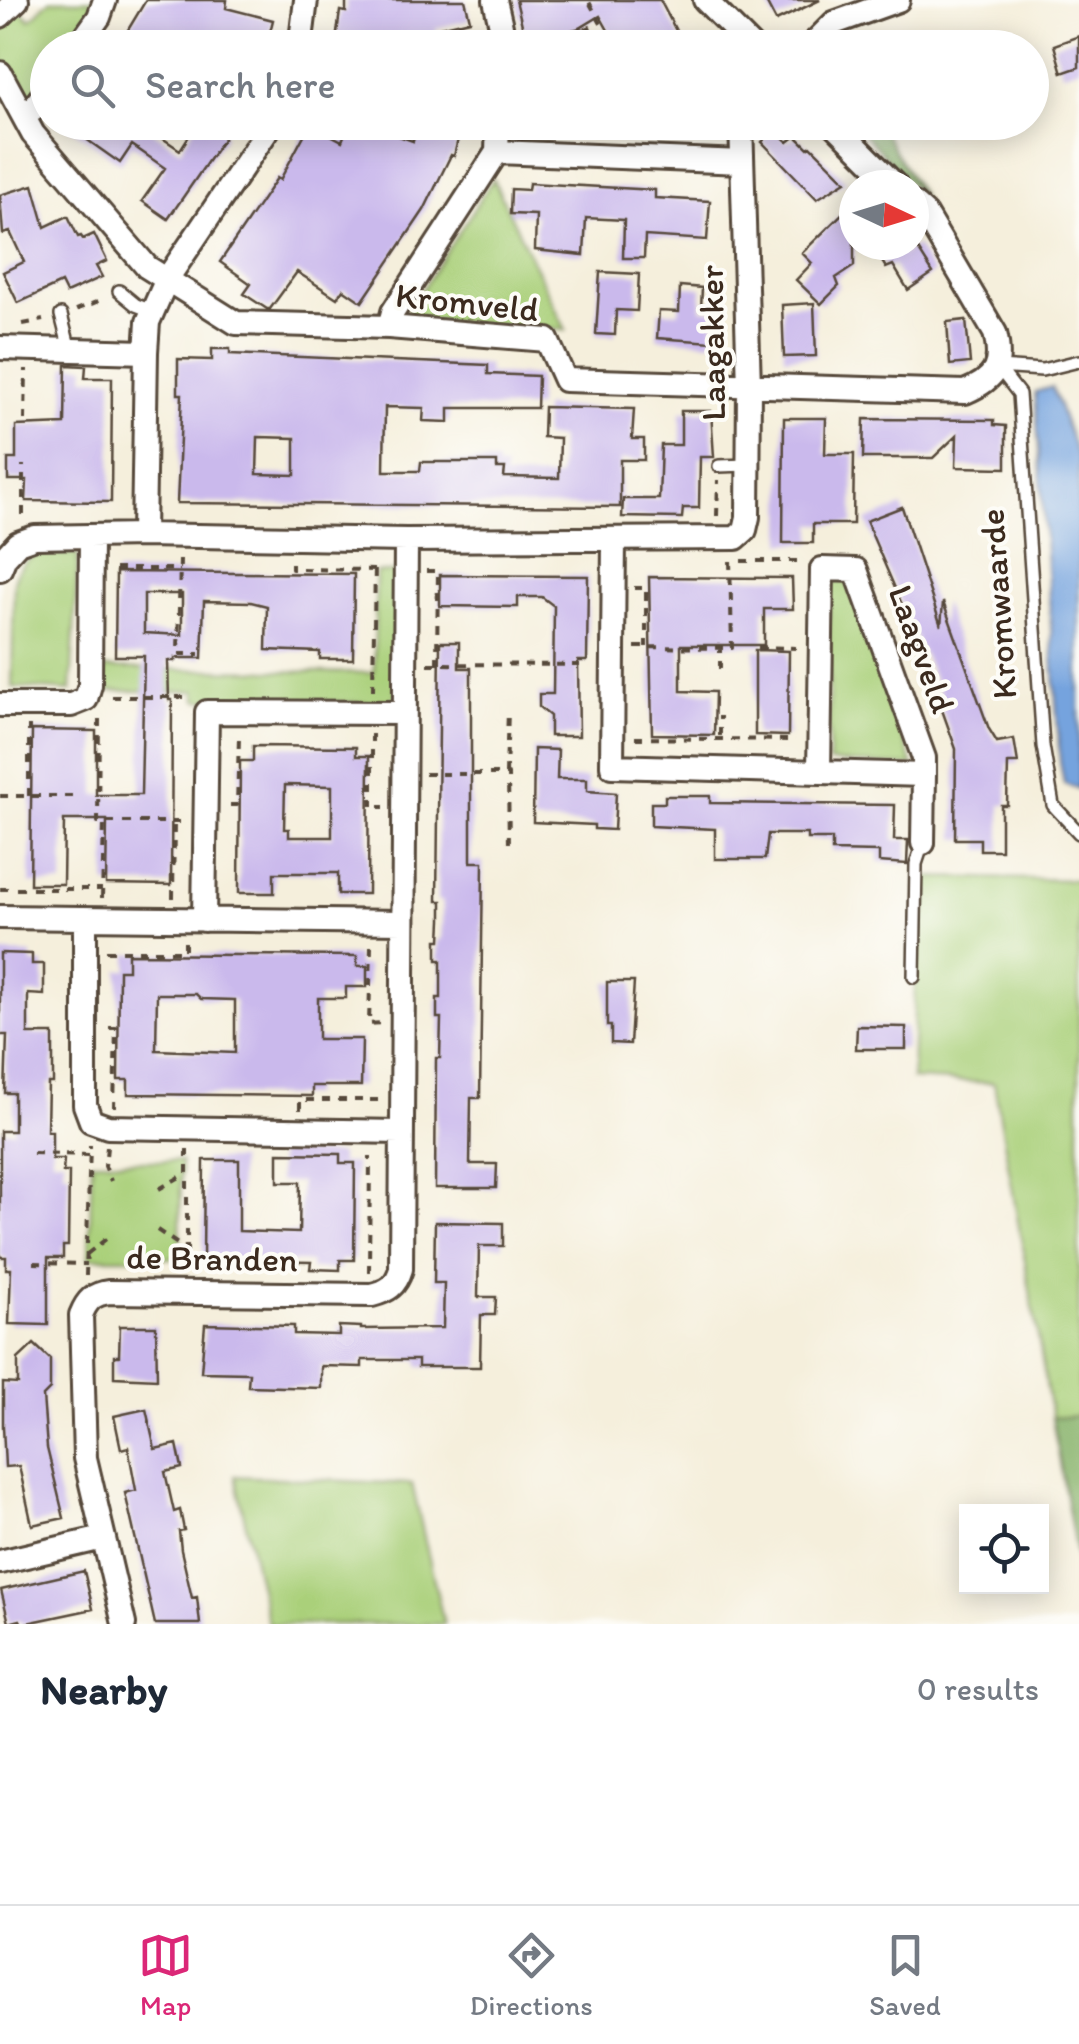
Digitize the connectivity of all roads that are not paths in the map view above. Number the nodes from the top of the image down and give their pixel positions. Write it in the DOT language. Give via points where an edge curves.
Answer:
graph roads {
  1 [pos="17,0"];
  2 [pos="105,0"];
  3 [pos="306,0"];
  4 [pos="495,0"];
  5 [pos="705,0"];
  6 [pos="898,0"];
  7 [pos="0,16"];
  8 [pos="90,30"];
  9 [pos="302,30"];
  10 [pos="501,30"];
  11 [pos="735,30"];
  12 [pos="827,30"];
  13 [pos="0,73"];
  14 [pos="30,113"];
  15 [pos="26,118"];
  16 [pos="30,127"];
  17 [pos="38,140"];
  18 [pos="260,140"];
  19 [pos="497,140"];
  20 [pos="741,140"];
  21 [pos="850,140"];
  22 [pos="497,152"];
  23 [pos="742,162"];
  24 [pos="881,170"];
  25 [pos="929,222"];
  26 [pos="167,279"];
  27 [pos="119,292"];
  28 [pos="152,312"];
  29 [pos="61,315"];
  30 [pos="389,327"];
  31 [pos="0,348"];
  32 [pos="70,350"];
  33 [pos="146,352"];
  34 [pos="1079,360"];
  35 [pos="998,367"];
  36 [pos="749,387"];
  37 [pos="719,466"];
  38 [pos="748,466"];
  39 [pos="143,535"];
  40 [pos="91,536"];
  41 [pos="614,539"];
  42 [pos="406,540"];
  43 [pos="12,542"];
  44 [pos="0,569"];
  45 [pos="0,705"];
  46 [pos="404,712"];
  47 [pos="819,771"];
  48 [pos="924,776"];
  49 [pos="1079,833"];
  50 [pos="923,842"];
  51 [pos="0,918"];
  52 [pos="93,919"];
  53 [pos="188,920"];
  54 [pos="403,922"];
  55 [pos="914,976"];
  56 [pos="400,1132"];
  57 [pos="104,1538"];
  58 [pos="0,1562"];
  59 [pos="124,1624"];
  1 -- 7 [label="street"];
  2 -- 8 [label="street"];
  3 -- 9 [label="street"];
  4 -- 10 [label="street"];
  5 -- 11 [label="street"];
  6 -- 12 [label="street"];
  13 -- 15 [label="street, Kromveld"];
  14 -- 15 [label="street"];
  15 -- 16 [label="street, Kromveld"];
  17 -- 26 [label="street, Kromveld" via="148,267"];
  18 -- 26 [label="street"];
  19 -- 22 [label="street"];
  20 -- 23 [label="street, Laagakker"];
  21 -- 24 [label="street"];
  22 -- 23 [label="street"];
  22 -- 30 [label="street"];
  23 -- 36 [label="street, Laagakker"];
  25 -- 35 [label="street, Kromwaarde" via="995,333"];
  26 -- 28 [label="street"];
  26 -- 30 [label="street, Kromveld" via="236,323"];
  27 -- 28 [label="lane"];
  28 -- 33 [label="street"];
  29 -- 32 [label="lane"];
  30 -- 36 [label="street, Kromveld" via="547,340 565,380"];
  31 -- 32 [label="street"];
  32 -- 33 [label="street"];
  33 -- 39 [label="street"];
  34 -- 35 [label="lane" via="1042,370"];
  35 -- 36 [label="street" via="965,392"];
  35 -- 49 [label="lane, Kromwaarde" via="1019,394 1052,805"];
  36 -- 38 [label="street, Laagakker"];
  37 -- 38 [label="lane"];
  38 -- 41 [label="street, Laagakker" via="745,530 726,547"];
  39 -- 40 [label="street"];
  39 -- 42 [label="street"];
  40 -- 43 [label="street"];
  40 -- 45 [label="street" via="94,696 71,704"];
  41 -- 42 [label="street"];
  41 -- 47 [label="street" via="612,766"];
  42 -- 46 [label="street"];
  43 -- 44 [label="street"];
  46 -- 53 [label="street" via="207,712 206,814"];
  46 -- 54 [label="street"];
  47 -- 48 [label="street"];
  47 -- 48 [label="street, Laagveld" via="822,570 856,570 924,758"];
  48 -- 50 [label="street, Laagveld"];
  50 -- 55 [label="lane" via="916,864"];
  51 -- 52 [label="street"];
  52 -- 53 [label="street"];
  52 -- 56 [label="street" via="85,951 84,1104 105,1125"];
  53 -- 54 [label="street"];
  54 -- 56 [label="street"];
  56 -- 57 [label="street, de Branden" via="402,1269 386,1292 96,1294 86,1302 84,1458"];
  57 -- 58 [label="street"];
  57 -- 59 [label="street, de Branden"];
}
